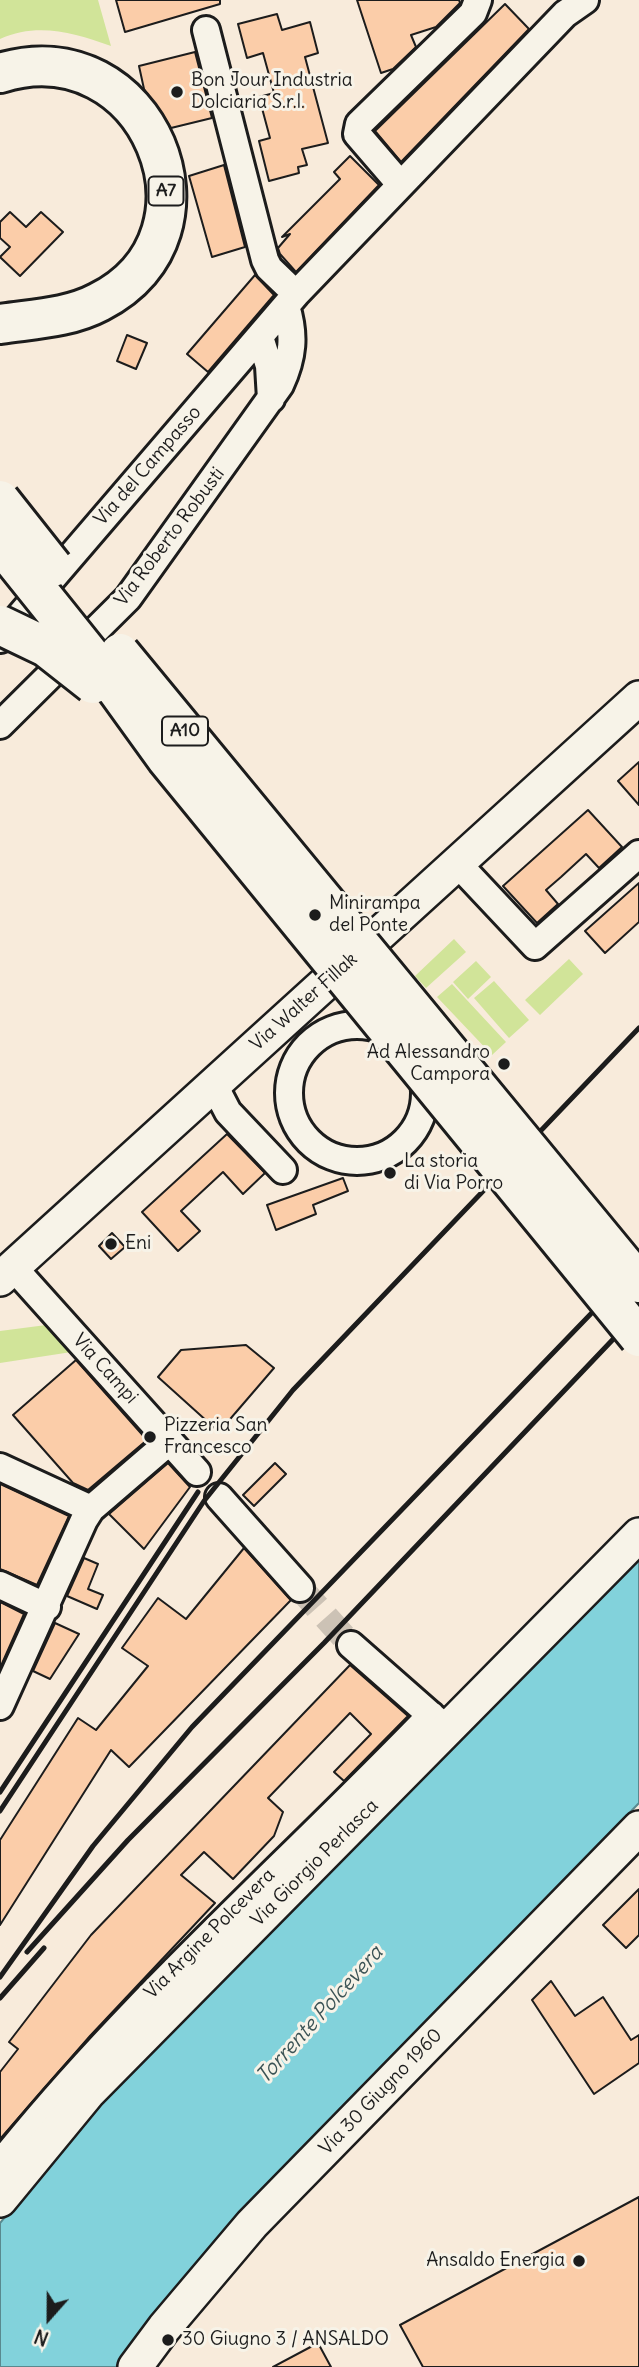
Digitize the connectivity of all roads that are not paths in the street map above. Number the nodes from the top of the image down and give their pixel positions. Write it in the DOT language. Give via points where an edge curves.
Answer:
graph roads {
  1 [pos="478,0"];
  2 [pos="585,0"];
  3 [pos="206,30"];
  4 [pos="0,74"];
  5 [pos="400,184"];
  6 [pos="291,300"];
  7 [pos="0,324"];
  8 [pos="260,337"];
  9 [pos="271,399"];
  10 [pos="0,500"];
  11 [pos="0,543"];
  12 [pos="0,625"];
  13 [pos="0,639"];
  14 [pos="639,698"];
  15 [pos="0,725"];
  16 [pos="166,758"];
  17 [pos="639,854"];
  18 [pos="457,863"];
  19 [pos="214,1085"];
  20 [pos="355,1161"];
  21 [pos="283,1170"];
  22 [pos="6,1273"];
  23 [pos="639,1283"];
  24 [pos="639,1337"];
  25 [pos="170,1441"];
  26 [pos="0,1467"];
  27 [pos="197,1472"];
  28 [pos="219,1497"];
  29 [pos="91,1509"];
  30 [pos="639,1535"];
  31 [pos="0,1585"];
  32 [pos="300,1588"];
  33 [pos="47,1607"];
  34 [pos="351,1645"];
  35 [pos="0,1706"];
  36 [pos="439,1722"];
  37 [pos="639,1828"];
  38 [pos="0,2164"];
  39 [pos="0,2200"];
  40 [pos="135,2367"];
  1 -- 5 [label="street" via="473,13 359,124 357,134"];
  2 -- 5 [label="street, Via del Campasso" via="565,14"];
  3 -- 6 [label="street" via="265,260"];
  4 -- 7 [label="highway, A7" via="29,66 54,67 78,71 108,85 133,107 152,135 166,191 154,247 126,284 101,302 71,313"];
  5 -- 6 [label="street, Via del Campasso"];
  6 -- 8 [label="street, Via del Campasso"];
  6 -- 9 [label="street, Via Roberto Robusti" via="292,349"];
  8 -- 9 [label="street" via="269,366"];
  8 -- 13 [label="street, Via del Campasso"];
  9 -- 15 [label="street, Via Roberto Robusti" via="128,598"];
  10 -- 23 [label="highway, A10, bridge" via="144,683"];
  11 -- 16 [label="highway, A10, bridge"];
  12 -- 16 [label="highway, A10, bridge" via="68,662"];
  14 -- 18 [label="main road, Via Walter Fillak"];
  16 -- 24 [label="highway, A10, bridge"];
  17 -- 18 [label="street" via="535,946"];
  18 -- 19 [label="main road, Via Walter Fillak"];
  19 -- 21 [label="street" via="228,1112"];
  19 -- 22 [label="main road, Via Walter Fillak"];
  20 -- 20 [label="street" via="314,1147 291,1112 288,1091 302,1051 328,1031 359,1024 380,1028 414,1055 423,1074 425,1095 421,1116 403,1143 376,1159"];
  22 -- 25 [label="street, Via Campi"];
  25 -- 27 [label="street, Via Campi"];
  25 -- 29 [label="street"];
  26 -- 29 [label="street"];
  28 -- 32 [label="street"];
  29 -- 33 [label="street"];
  30 -- 36 [label="main road, Via Giorgio Perlasca"];
  31 -- 33 [label="street"];
  33 -- 35 [label="street"];
  34 -- 36 [label="street"];
  36 -- 38 [label="street, Via Argine Polcevera" via="171,1972 57,2093"];
  36 -- 39 [label="main road, Via Giorgio Perlasca" via="88,2093"];
  37 -- 40 [label="main road, Via 30 Giugno 1960" via="608,1874 252,2224"];
}
